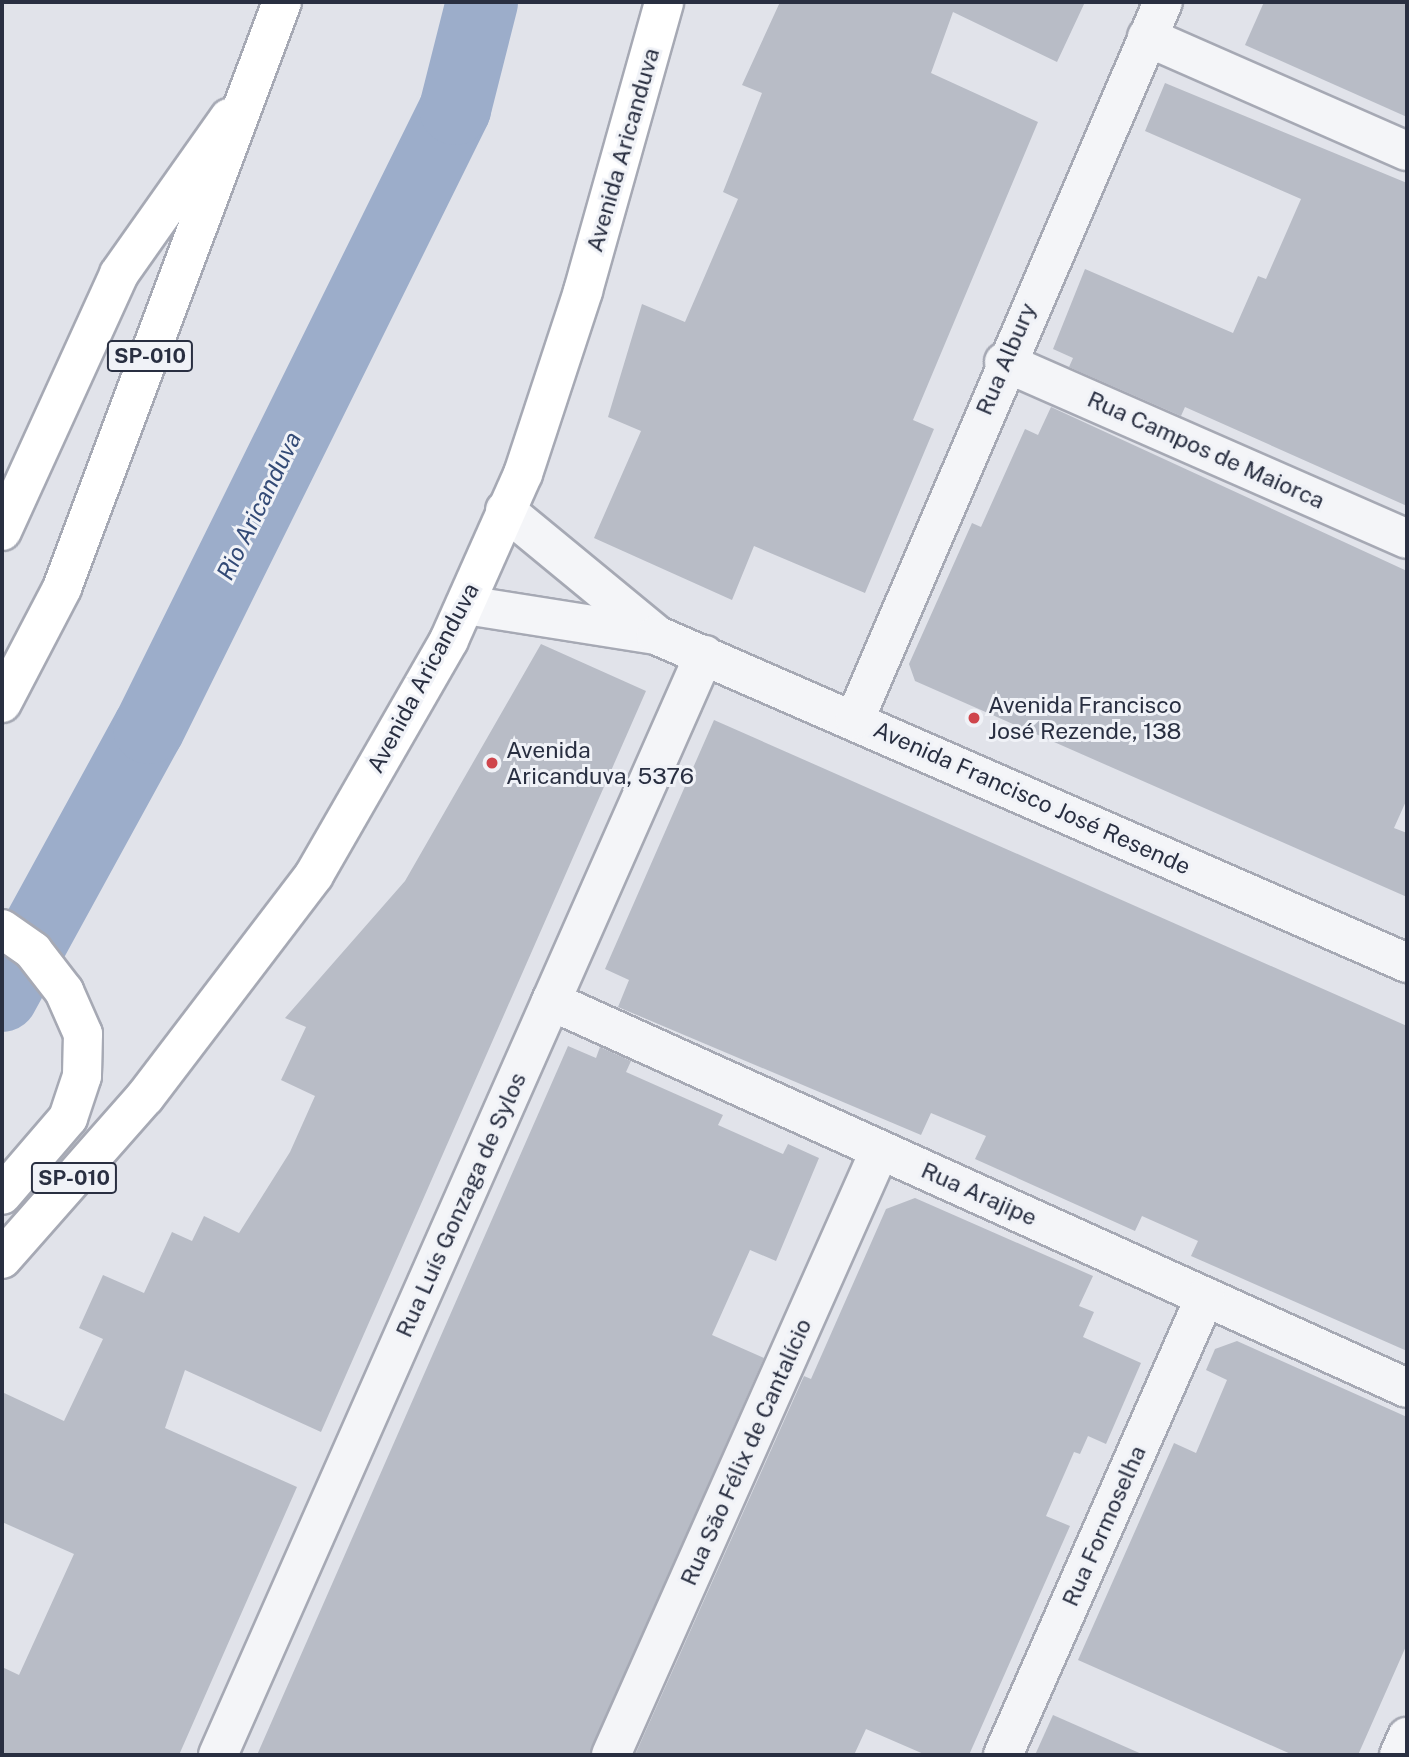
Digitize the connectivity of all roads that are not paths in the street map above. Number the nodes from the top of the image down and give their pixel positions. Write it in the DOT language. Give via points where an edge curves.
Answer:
graph roads {
  1 [pos="282,2"];
  2 [pos="664,2"];
  3 [pos="1163,2"];
  4 [pos="1147,37"];
  5 [pos="245,101"];
  6 [pos="1407,151"];
  7 [pos="1004,362"];
  8 [pos="505,510"];
  9 [pos="2,531"];
  10 [pos="1407,539"];
  11 [pos="466,605"];
  12 [pos="656,635"];
  13 [pos="704,655"];
  14 [pos="2,703"];
  15 [pos="855,719"];
  16 [pos="2,929"];
  17 [pos="1407,963"];
  18 [pos="551,1001"];
  19 [pos="880,1150"];
  20 [pos="2,1195"];
  21 [pos="2,1259"];
  22 [pos="1205,1297"];
  23 [pos="1407,1388"];
  24 [pos="1407,1737"];
  25 [pos="218,1755"];
  26 [pos="611,1755"];
  27 [pos="1003,1755"];
  28 [pos="1399,1755"];
  1 -- 5 [label="highway, SP-010"];
  2 -- 8 [label="highway, Avenida Aricanduva / SP-010" via="583,291"];
  3 -- 4 [label="street, Rua Albury"];
  4 -- 6 [label="street"];
  4 -- 7 [label="street, Rua Albury"];
  5 -- 9 [label="highway" via="205,143 119,274"];
  5 -- 14 [label="highway, SP-010" via="62,588"];
  7 -- 10 [label="street, Rua Campos de Maiorca"];
  7 -- 15 [label="street, Rua Albury"];
  8 -- 11 [label="highway, Avenida Aricanduva / SP-010"];
  8 -- 12 [label="street, Avenida Francisco José Resende"];
  11 -- 12 [label="street, Avenida Francisco José Resende"];
  11 -- 21 [label="highway, Avenida Aricanduva / SP-010" via="314,875 145,1097"];
  12 -- 13 [label="street, Avenida Francisco José Resende"];
  13 -- 15 [label="street, Avenida Francisco José Resende"];
  13 -- 18 [label="street, Rua Luís Gonzaga de Sylos"];
  15 -- 17 [label="street, Avenida Francisco José Resende"];
  16 -- 20 [label="highway" via="33,951 64,991 83,1034 82,1076 68,1118"];
  18 -- 19 [label="street, Rua Arajipe"];
  18 -- 25 [label="street, Rua Luís Gonzaga de Sylos"];
  19 -- 22 [label="street, Rua Arajipe"];
  19 -- 26 [label="street, Rua São Félix de Cantalício"];
  22 -- 23 [label="street, Rua Arajipe"];
  22 -- 27 [label="street, Rua Formoselha"];
  24 -- 28 [label="street"];
}
